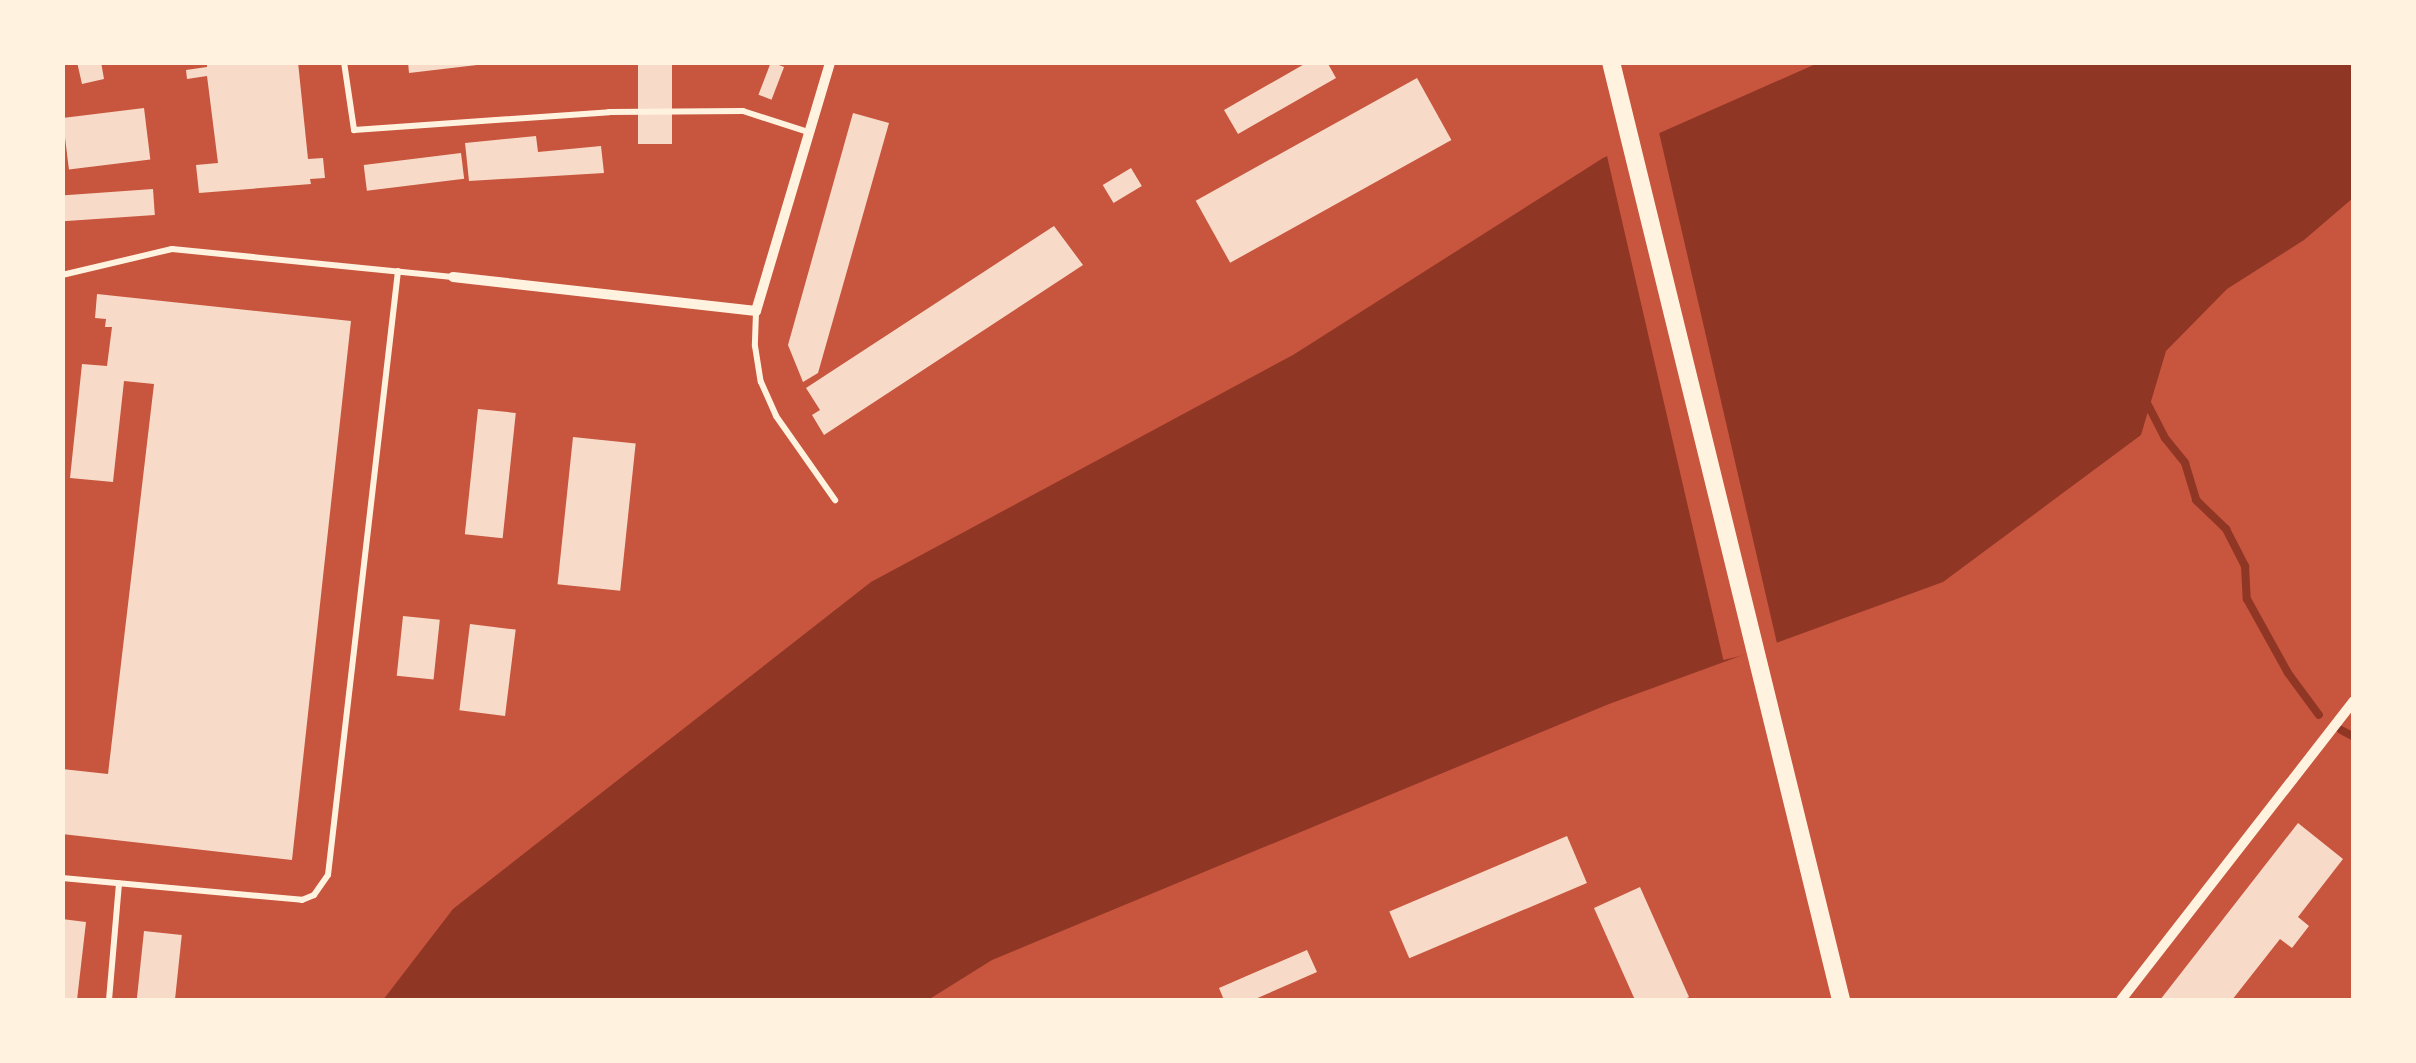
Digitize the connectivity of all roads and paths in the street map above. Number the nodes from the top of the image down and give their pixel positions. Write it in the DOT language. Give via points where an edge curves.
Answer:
graph roads {
  1 [pos="344,62"];
  2 [pos="830,62"];
  3 [pos="1613,71"];
  4 [pos="809,133"];
  5 [pos="398,271"];
  6 [pos="62,275"];
  7 [pos="453,277"];
  8 [pos="756,311"];
  9 [pos="835,500"];
  10 [pos="2354,701"];
  11 [pos="62,878"];
  12 [pos="119,883"];
  13 [pos="109,1000"];
  14 [pos="1841,1000"];
  15 [pos="2121,1000"];
  1 -- 4 [label="lane" via="354,130 609,112 743,111"];
  2 -- 4 [label="street"];
  3 -- 14 [label="main road"];
  4 -- 8 [label="street"];
  5 -- 6 [label="lane" via="172,250"];
  5 -- 7 [label="lane"];
  5 -- 12 [label="lane" via="328,875 302,900"];
  7 -- 8 [label="street"];
  8 -- 9 [label="lane" via="761,382 776,416"];
  10 -- 15 [label="street"];
  11 -- 12 [label="lane"];
  12 -- 13 [label="lane"];
}
